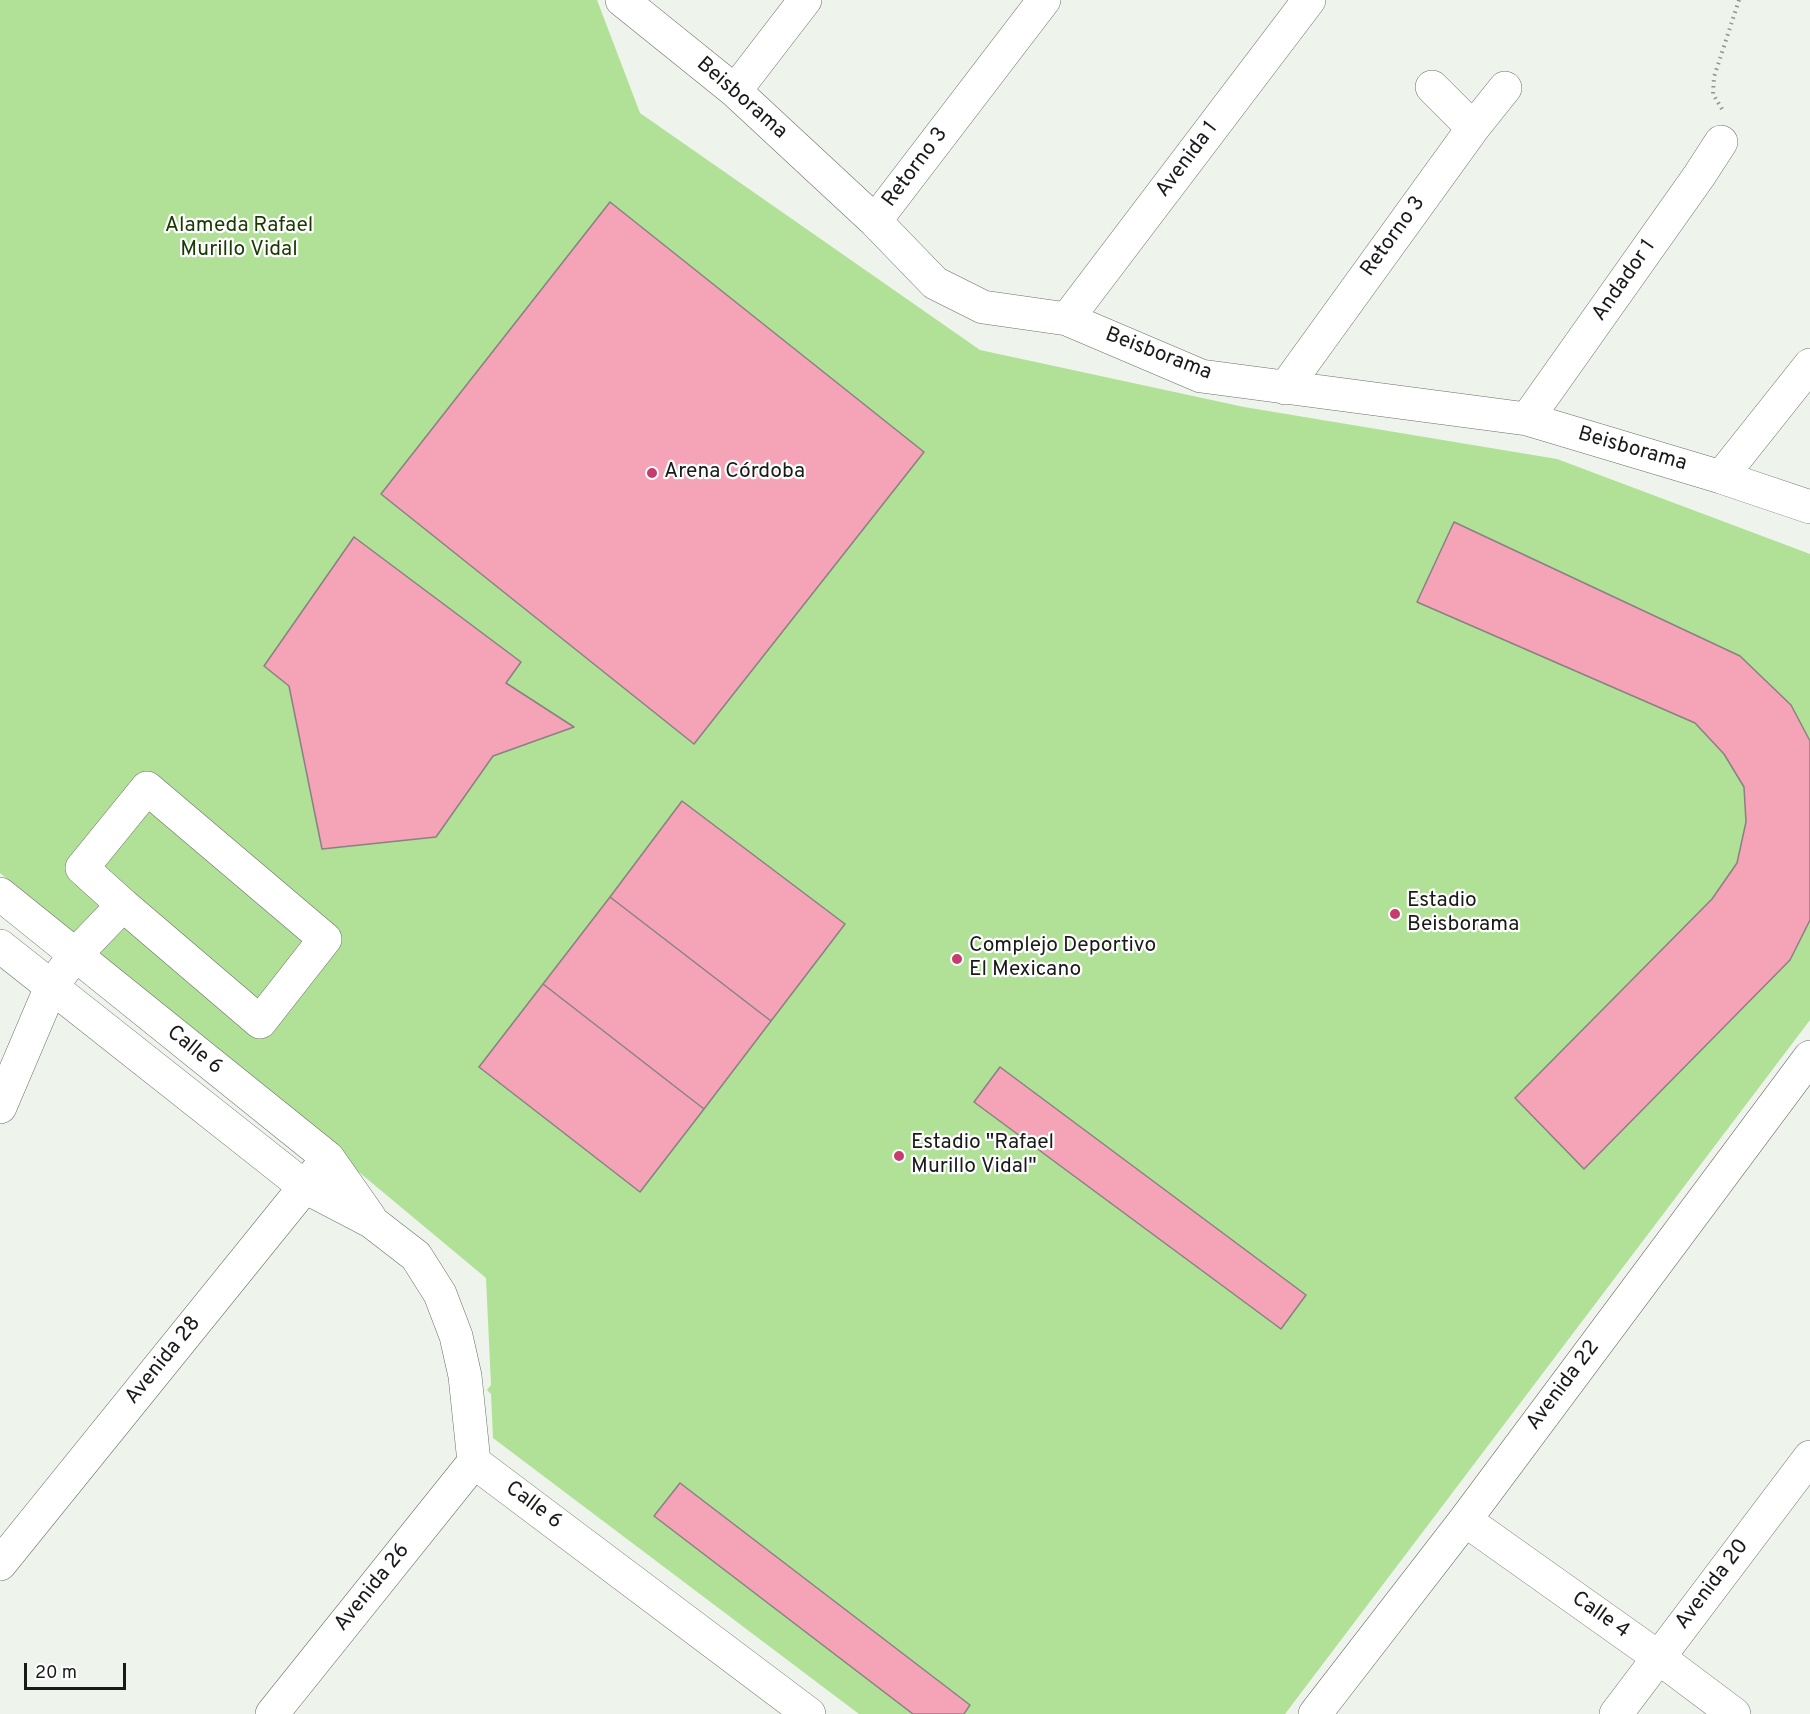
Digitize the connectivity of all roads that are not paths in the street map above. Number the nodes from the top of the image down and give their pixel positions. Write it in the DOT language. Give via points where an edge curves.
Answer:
graph roads {
  1 [pos="806,0"];
  2 [pos="1044,0"];
  3 [pos="1309,0"];
  4 [pos="637,5"];
  5 [pos="1432,87"];
  6 [pos="1505,88"];
  7 [pos="735,91"];
  8 [pos="1473,128"];
  9 [pos="1721,142"];
  10 [pos="875,221"];
  11 [pos="1066,319"];
  12 [pos="1810,365"];
  13 [pos="1285,388"];
  14 [pos="1527,419"];
  15 [pos="1721,477"];
  16 [pos="1810,507"];
  17 [pos="0,894"];
  18 [pos="123,905"];
  19 [pos="0,946"];
  20 [pos="75,955"];
  21 [pos="51,987"];
  22 [pos="1807,1066"];
  23 [pos="0,1107"];
  24 [pos="328,1158"];
  25 [pos="305,1187"];
  26 [pos="372,1222"];
  27 [pos="1810,1457"];
  28 [pos="474,1462"];
  29 [pos="1465,1520"];
  30 [pos="0,1564"];
  31 [pos="1658,1657"];
  32 [pos="792,1709"];
  33 [pos="272,1714"];
  34 [pos="1315,1714"];
  35 [pos="1616,1714"];
  36 [pos="1734,1714"];
  1 -- 7 [label="street"];
  2 -- 10 [label="street, Retorno 3"];
  3 -- 11 [label="street, Avenida 1"];
  4 -- 7 [label="street, Beisborama"];
  5 -- 8 [label="street"];
  6 -- 8 [label="street, Retorno 3"];
  7 -- 10 [label="street, Beisborama"];
  8 -- 13 [label="street, Retorno 3"];
  9 -- 14 [label="street, Andador 1"];
  10 -- 11 [label="street, Beisborama" via="935,283 983,307"];
  11 -- 13 [label="street, Beisborama" via="1201,376"];
  12 -- 15 [label="street"];
  13 -- 14 [label="street, Beisborama"];
  14 -- 15 [label="street, Beisborama"];
  15 -- 16 [label="street, Beisborama"];
  17 -- 20 [label="street, Calle 6"];
  18 -- 18 [label="street" via="260,1022 326,939 147,788 82,868"];
  18 -- 20 [label="street"];
  19 -- 21 [label="street, Calle 6"];
  20 -- 21 [label="street"];
  20 -- 24 [label="street, Calle 6"];
  21 -- 23 [label="street"];
  21 -- 25 [label="street, Calle 6"];
  22 -- 29 [label="street, Avenida 22"];
  24 -- 25 [label="street, Avenida 28"];
  24 -- 26 [label="street, Calle 6"];
  25 -- 26 [label="street, Calle 6"];
  25 -- 30 [label="street, Avenida 28"];
  26 -- 28 [label="street, Calle 6" via="416,1256 440,1294 456,1336 465,1376"];
  27 -- 31 [label="street, Avenida 20"];
  28 -- 32 [label="street, Calle 6"];
  28 -- 33 [label="street, Avenida 26"];
  29 -- 31 [label="street, Calle 4"];
  29 -- 34 [label="street, Avenida 22"];
  31 -- 35 [label="street, Avenida 20"];
  31 -- 36 [label="street, Calle 4"];
}
